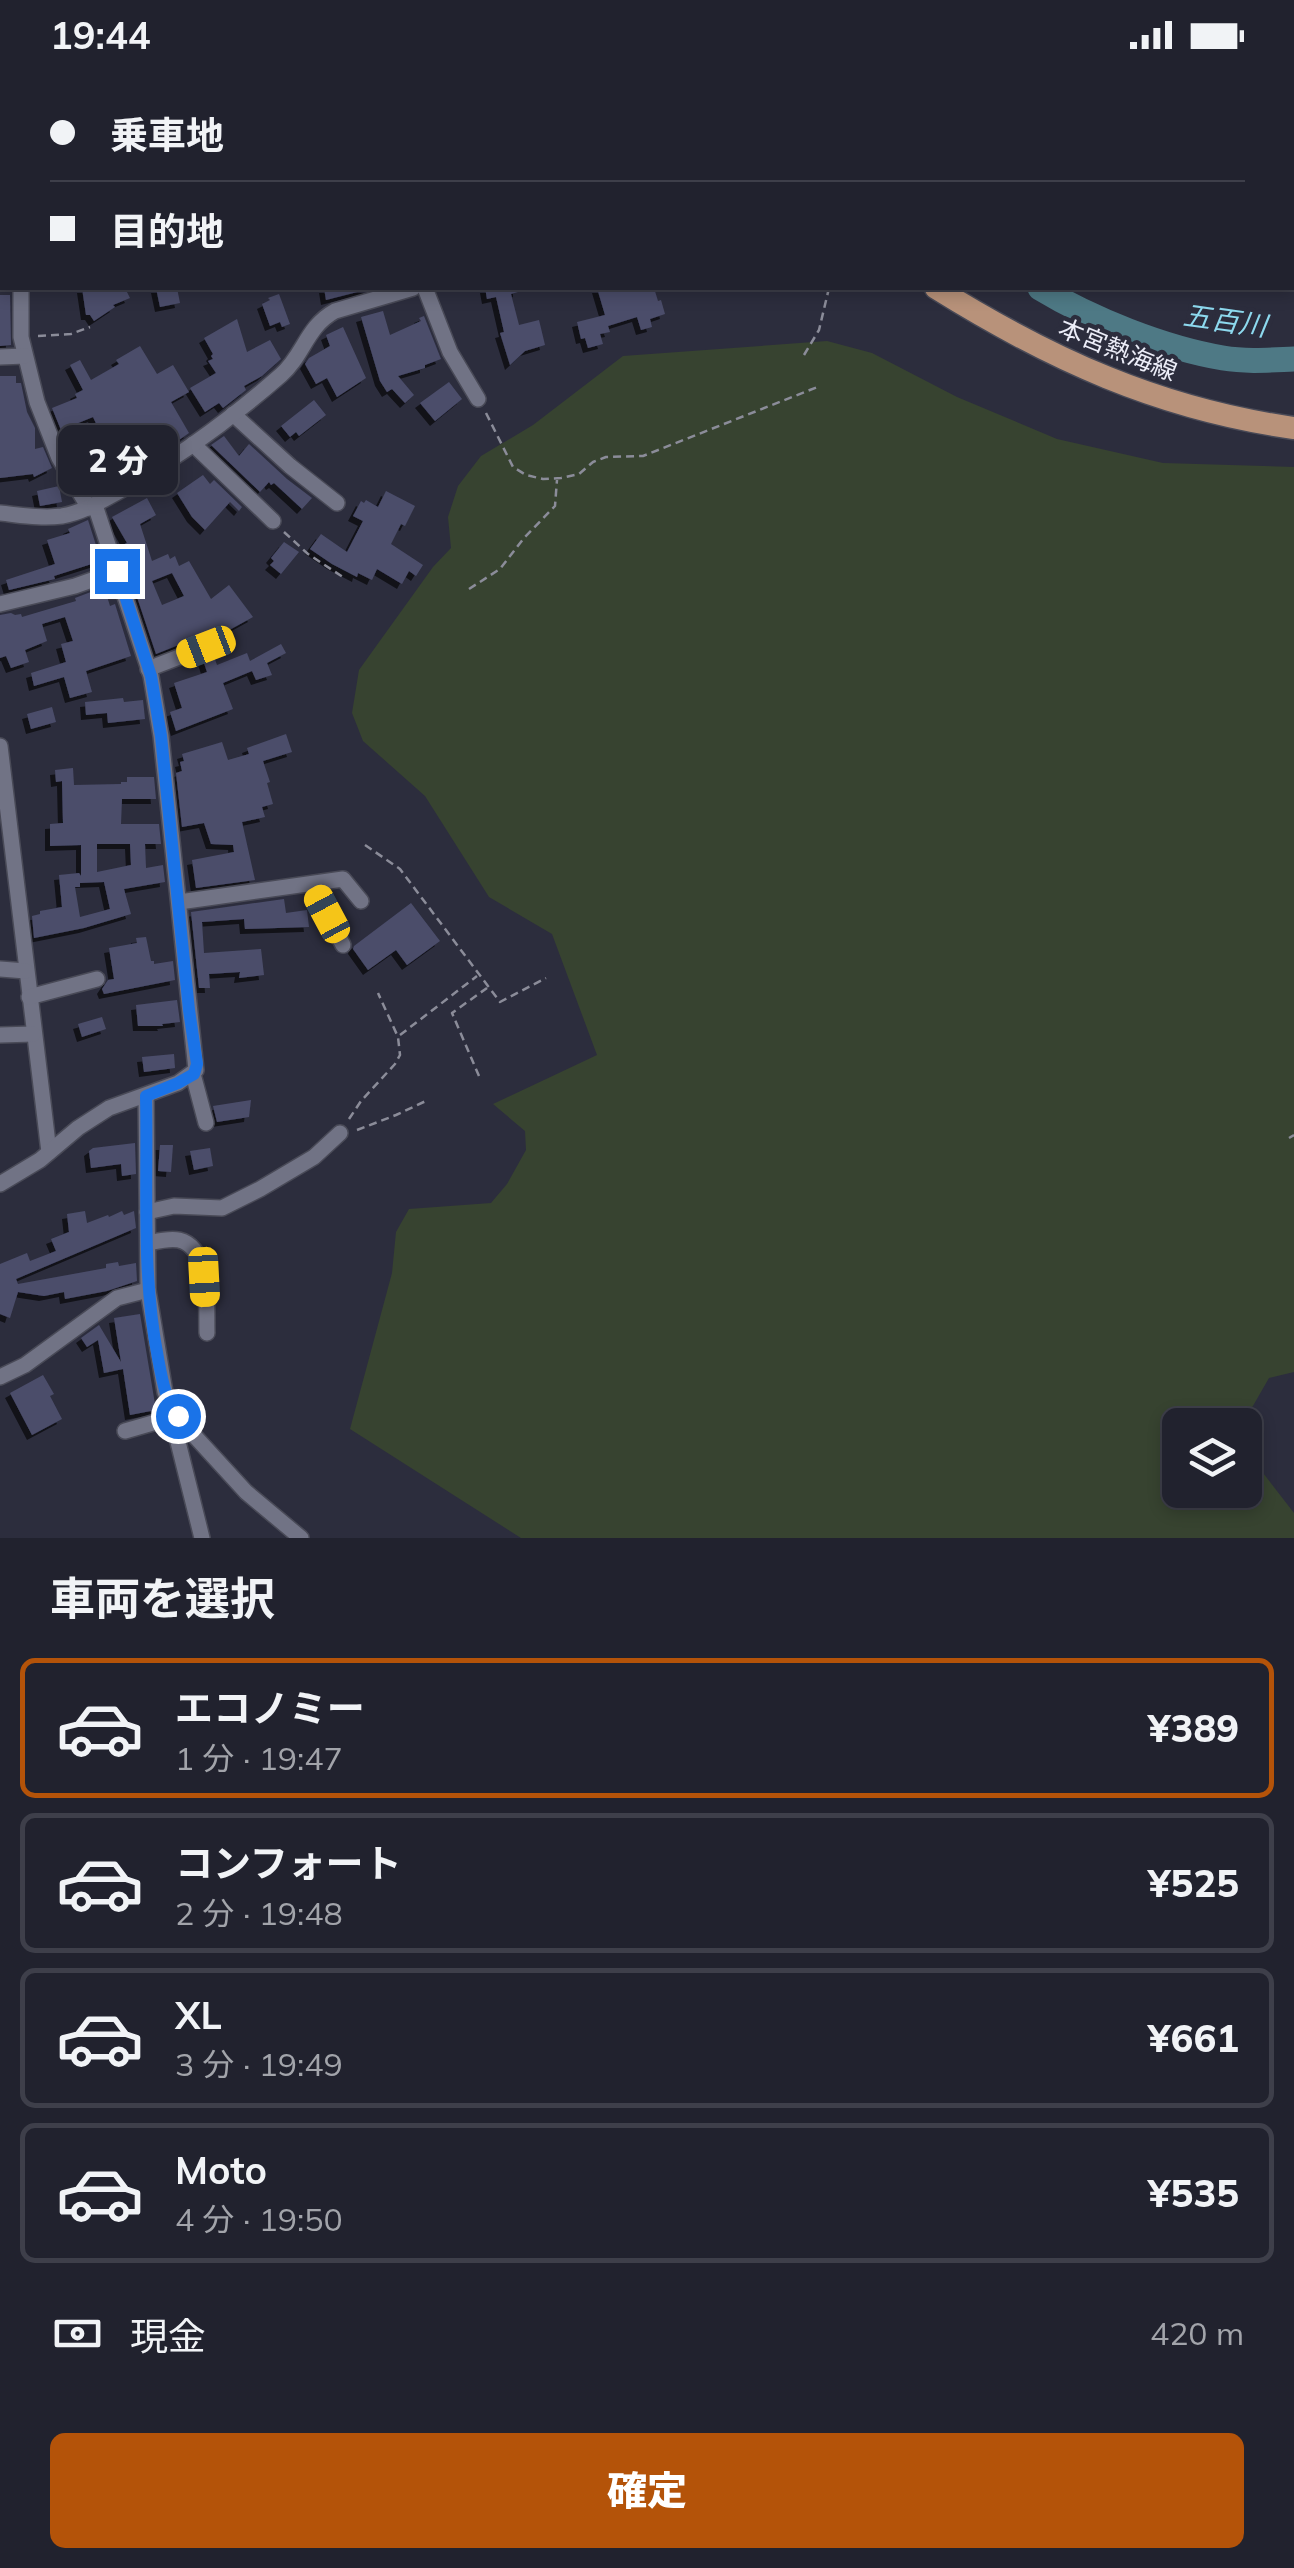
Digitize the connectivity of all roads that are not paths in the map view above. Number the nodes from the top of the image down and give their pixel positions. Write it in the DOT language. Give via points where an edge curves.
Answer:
graph roads {
  1 [pos="21,290"];
  2 [pos="406,290"];
  3 [pos="427,290"];
  4 [pos="939,290"];
  5 [pos="26,356"];
  6 [pos="0,358"];
  7 [pos="478,398"];
  8 [pos="232,414"];
  9 [pos="1294,428"];
  10 [pos="192,444"];
  11 [pos="337,503"];
  12 [pos="92,507"];
  13 [pos="0,512"];
  14 [pos="272,520"];
  15 [pos="117,571"];
  16 [pos="0,604"];
  17 [pos="206,647"];
  18 [pos="148,669"];
  19 [pos="0,750"];
  20 [pos="7,862"];
  21 [pos="311,884"];
  22 [pos="361,901"];
  23 [pos="179,902"];
  24 [pos="343,945"];
  25 [pos="0,969"];
  26 [pos="26,971"];
  27 [pos="97,979"];
  28 [pos="29,997"];
  29 [pos="33,1034"];
  30 [pos="0,1035"];
  31 [pos="194,1074"];
  32 [pos="146,1096"];
  33 [pos="206,1123"];
  34 [pos="340,1133"];
  35 [pos="49,1152"];
  36 [pos="0,1184"];
  37 [pos="147,1212"];
  38 [pos="148,1243"];
  39 [pos="148,1290"];
  40 [pos="208,1333"];
  41 [pos="0,1377"];
  42 [pos="179,1418"];
  43 [pos="125,1431"];
  44 [pos="202,1538"];
  45 [pos="300,1538"];
  1 -- 5 [label="street"];
  2 -- 8 [label="street" via="324,318 283,374"];
  3 -- 7 [label="street" via="450,352"];
  4 -- 9 [label="main road, 本宮熱海線" via="1012,334 1113,380 1206,411"];
  5 -- 6 [label="street"];
  5 -- 12 [label="street" via="48,435"];
  8 -- 10 [label="street"];
  8 -- 11 [label="street"];
  10 -- 12 [label="street"];
  10 -- 14 [label="street"];
  12 -- 13 [label="street" via="51,516"];
  12 -- 15 [label="street"];
  15 -- 16 [label="street"];
  15 -- 18 [label="street"];
  17 -- 18 [label="street"];
  18 -- 23 [label="street"];
  19 -- 20 [label="street"];
  20 -- 26 [label="street"];
  21 -- 22 [label="street" via="343,880"];
  21 -- 23 [label="street"];
  21 -- 24 [label="street"];
  23 -- 31 [label="street"];
  25 -- 26 [label="street"];
  26 -- 28 [label="street"];
  27 -- 28 [label="street"];
  28 -- 29 [label="street"];
  29 -- 30 [label="street"];
  29 -- 35 [label="street"];
  31 -- 32 [label="street"];
  31 -- 33 [label="street"];
  32 -- 35 [label="street" via="109,1108"];
  32 -- 37 [label="street"];
  34 -- 37 [label="street" via="314,1158 222,1208"];
  35 -- 36 [label="street"];
  37 -- 38 [label="street"];
  38 -- 39 [label="street"];
  38 -- 40 [label="street" via="184,1241 197,1253"];
  39 -- 41 [label="street" via="116,1298"];
  39 -- 42 [label="street" via="165,1392"];
  42 -- 43 [label="street"];
  42 -- 44 [label="street" via="177,1438"];
  42 -- 45 [label="street" via="246,1492"];
}
